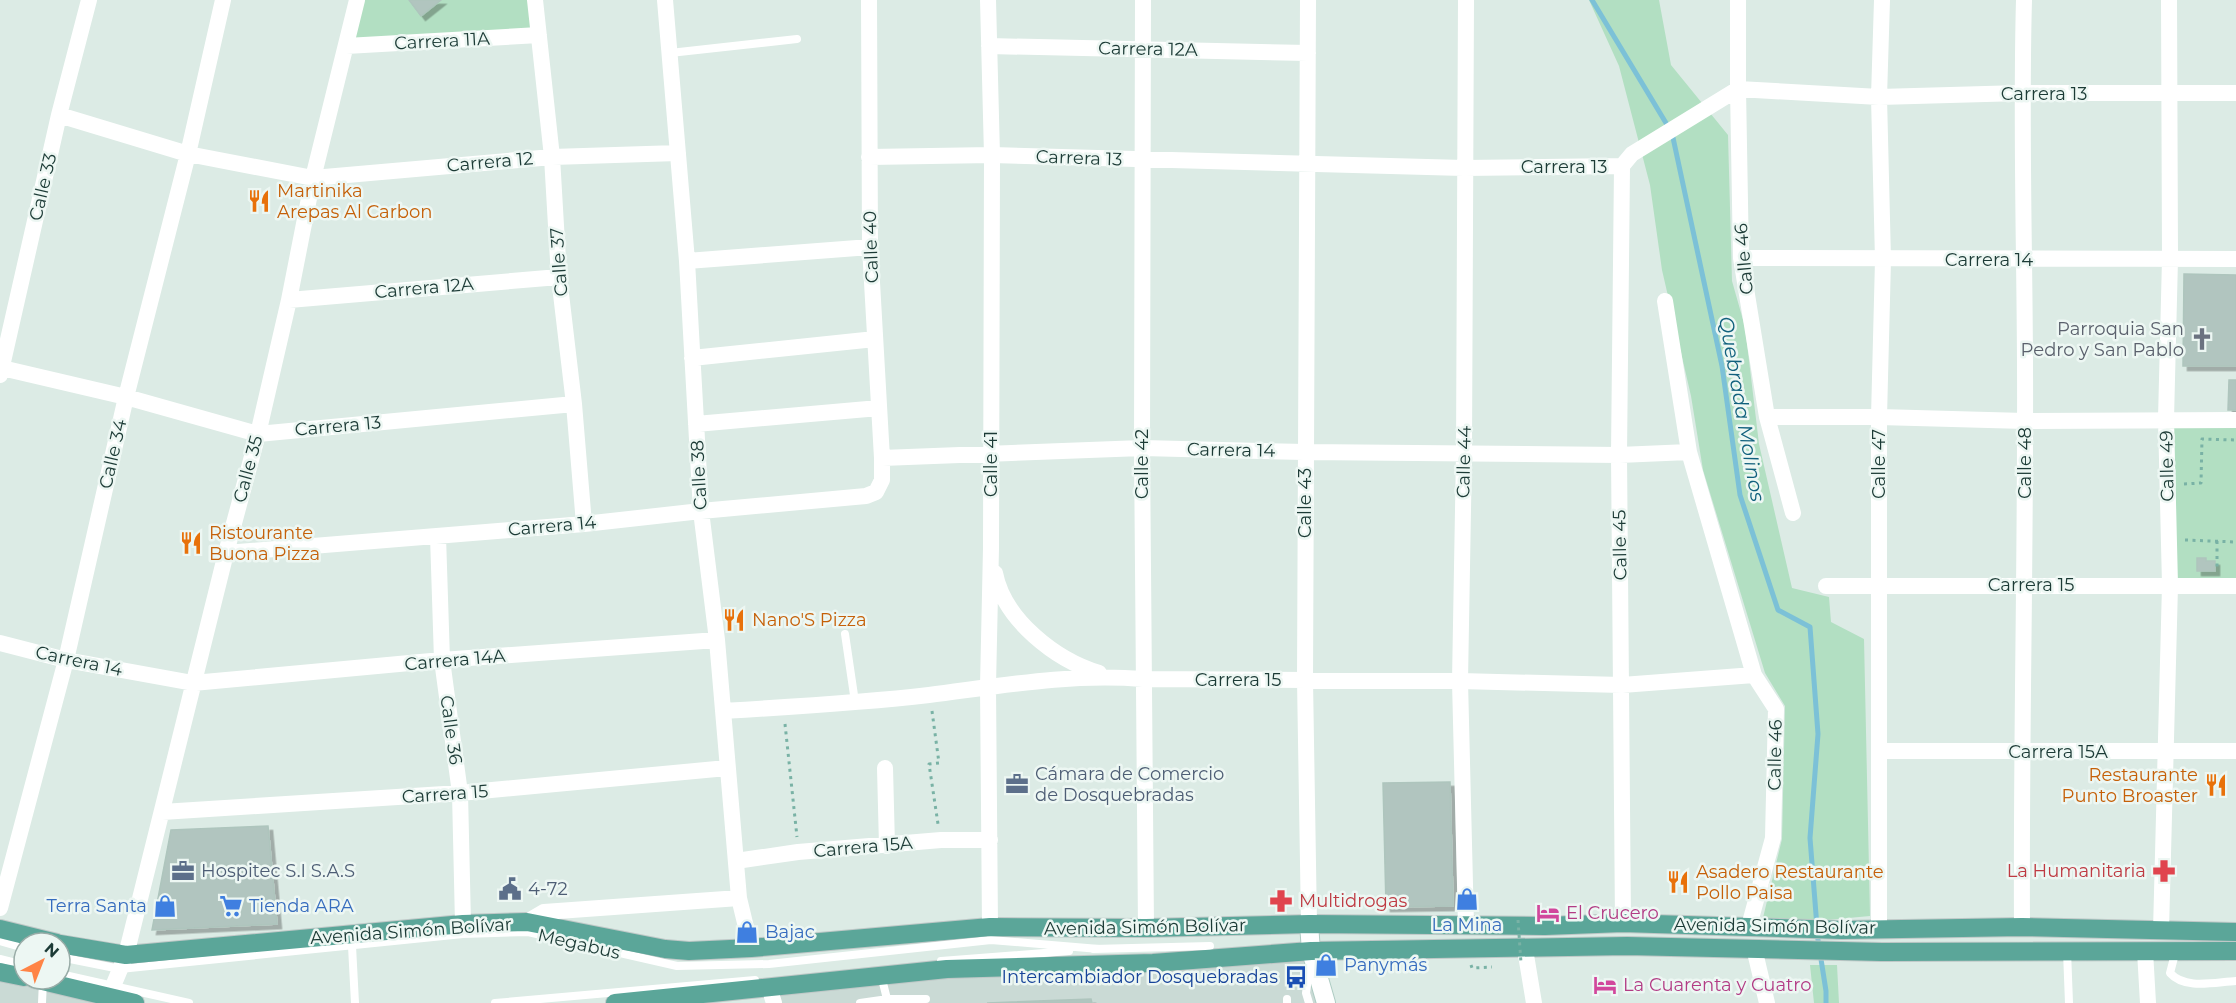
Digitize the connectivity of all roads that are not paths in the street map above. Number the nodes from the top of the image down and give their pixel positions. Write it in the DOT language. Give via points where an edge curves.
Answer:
graph roads {
  1 [pos="89,0"];
  2 [pos="223,0"];
  3 [pos="357,0"];
  4 [pos="535,0"];
  5 [pos="665,0"];
  6 [pos="869,0"];
  7 [pos="988,0"];
  8 [pos="1143,0"];
  9 [pos="1308,0"];
  10 [pos="1466,0"];
  11 [pos="1738,0"];
  12 [pos="1882,0"];
  13 [pos="2024,0"];
  14 [pos="2169,0"];
  15 [pos="538,35"];
  16 [pos="797,39"];
  17 [pos="346,46"];
  18 [pos="989,46"];
  19 [pos="1143,49"];
  20 [pos="670,53"];
  21 [pos="1308,53"];
  22 [pos="1738,89"];
  23 [pos="2021,93"];
  24 [pos="2236,93"];
  25 [pos="2170,94"];
  26 [pos="1879,97"];
  27 [pos="59,115"];
  28 [pos="678,153"];
  29 [pos="188,154"];
  30 [pos="992,155"];
  31 [pos="552,157"];
  32 [pos="869,157"];
  33 [pos="1142,160"];
  34 [pos="1309,165"];
  35 [pos="1622,166"];
  36 [pos="1464,168"];
  37 [pos="313,178"];
  38 [pos="870,248"];
  39 [pos="1741,258"];
  40 [pos="2170,259"];
  41 [pos="1883,260"];
  42 [pos="2023,260"];
  43 [pos="2236,260"];
  44 [pos="687,261"];
  45 [pos="559,277"];
  46 [pos="289,300"];
  47 [pos="1665,301"];
  48 [pos="875,339"];
  49 [pos="692,358"];
  50 [pos="1,372"];
  51 [pos="126,397"];
  52 [pos="573,404"];
  53 [pos="879,408"];
  54 [pos="1767,417"];
  55 [pos="1879,417"];
  56 [pos="2166,419"];
  57 [pos="2236,420"];
  58 [pos="2025,421"];
  59 [pos="696,424"];
  60 [pos="258,434"];
  61 [pos="1142,448"];
  62 [pos="1305,452"];
  63 [pos="1689,452"];
  64 [pos="1464,453"];
  65 [pos="991,454"];
  66 [pos="1619,455"];
  67 [pos="882,458"];
  68 [pos="876,492"];
  69 [pos="701,511"];
  70 [pos="1793,513"];
  71 [pos="584,524"];
  72 [pos="438,536"];
  73 [pos="991,548"];
  74 [pos="226,553"];
  75 [pos="2024,585"];
  76 [pos="2170,585"];
  77 [pos="1826,586"];
  78 [pos="1879,586"];
  79 [pos="2236,586"];
  80 [pos="845,634"];
  81 [pos="717,640"];
  82 [pos="0,643"];
  83 [pos="66,660"];
  84 [pos="442,660"];
  85 [pos="1754,675"];
  86 [pos="1112,676"];
  87 [pos="1143,679"];
  88 [pos="1305,680"];
  89 [pos="1460,681"];
  90 [pos="193,683"];
  91 [pos="1622,685"];
  92 [pos="988,686"];
  93 [pos="855,702"];
  94 [pos="723,711"];
  95 [pos="1880,751"];
  96 [pos="2166,751"];
  97 [pos="2236,751"];
  98 [pos="2021,752"];
  99 [pos="727,768"];
  100 [pos="885,768"];
  101 [pos="460,793"];
  102 [pos="162,813"];
  103 [pos="990,840"];
  104 [pos="887,846"];
  105 [pos="736,861"];
  106 [pos="739,898"];
  107 [pos="0,908"];
  108 [pos="527,922"];
  109 [pos="1623,923"];
  110 [pos="463,924"];
  111 [pos="1309,924"];
  112 [pos="1466,925"];
  113 [pos="1749,926"];
  114 [pos="990,927"];
  115 [pos="2022,927"];
  116 [pos="1146,928"];
  117 [pos="1879,929"];
  118 [pos="2161,931"];
  119 [pos="2236,932"];
  120 [pos="352,946"];
  121 [pos="1210,946"];
  122 [pos="72,947"];
  123 [pos="751,948"];
  124 [pos="1754,948"];
  125 [pos="1099,949"];
  126 [pos="2176,950"];
  127 [pos="1311,951"];
  128 [pos="2067,951"];
  129 [pos="2145,951"];
  130 [pos="2236,951"];
  131 [pos="1523,956"];
  132 [pos="72,958"];
  133 [pos="123,962"];
  134 [pos="881,975"];
  135 [pos="2236,981"];
  136 [pos="72,985"];
  137 [pos="109,995"];
  138 [pos="772,995"];
  139 [pos="926,999"];
  140 [pos="888,1001"];
  141 [pos="135,1003"];
  142 [pos="189,1003"];
  143 [pos="355,1003"];
  144 [pos="495,1003"];
  145 [pos="615,1003"];
  146 [pos="860,1003"];
  147 [pos="1309,1003"];
  148 [pos="1326,1003"];
  149 [pos="1534,1003"];
  150 [pos="1767,1003"];
  151 [pos="2069,1003"];
  152 [pos="2148,1003"];
  1 -- 27 [label="street, Calle 33"];
  2 -- 29 [label="street, Calle 34"];
  3 -- 17 [label="street, Calle 35"];
  4 -- 15 [label="street, Calle 37"];
  5 -- 20 [label="street, Calle 38"];
  6 -- 32 [label="street, Calle 40"];
  7 -- 18 [label="street, Calle 41"];
  8 -- 19 [label="street, Calle 42"];
  9 -- 21 [label="street, Calle 43"];
  10 -- 36 [label="street, Calle 44"];
  11 -- 22 [label="street, Calle 46"];
  12 -- 26 [label="street, Calle 47"];
  13 -- 23 [label="street, Calle 48"];
  14 -- 25 [label="street, Calle 49"];
  15 -- 17 [label="street, Carrera 11A"];
  15 -- 31 [label="street, Calle 37"];
  16 -- 20 [label="lane"];
  17 -- 37 [label="street, Calle 35"];
  18 -- 19 [label="street, Carrera 12A"];
  18 -- 30 [label="street, Calle 41"];
  19 -- 21 [label="street, Carrera 12A"];
  19 -- 33 [label="street, Calle 42"];
  20 -- 28 [label="street, Calle 38"];
  21 -- 34 [label="street, Calle 43"];
  22 -- 26 [label="street, Carrera 13"];
  22 -- 35 [label="street, Carrera 13" via="1632,154"];
  22 -- 39 [label="street, Calle 46"];
  23 -- 25 [label="street, Carrera 13"];
  23 -- 26 [label="street, Carrera 13"];
  23 -- 42 [label="street, Calle 48"];
  24 -- 25 [label="street, Carrera 13"];
  25 -- 40 [label="street, Calle 49"];
  26 -- 41 [label="street, Calle 47"];
  27 -- 29 [label="street, Carrera 12"];
  27 -- 50 [label="street, Calle 33"];
  28 -- 31 [label="street, Carrera 12"];
  28 -- 44 [label="street, Calle 38"];
  29 -- 37 [label="street, Carrera 12"];
  29 -- 51 [label="street, Calle 34"];
  30 -- 32 [label="street, Carrera 13"];
  30 -- 33 [label="street, Carrera 13"];
  30 -- 65 [label="street, Calle 41"];
  31 -- 37 [label="street, Carrera 12"];
  31 -- 45 [label="street, Calle 37"];
  32 -- 38 [label="street, Calle 40"];
  33 -- 34 [label="street, Carrera 13"];
  33 -- 61 [label="street, Calle 42"];
  34 -- 36 [label="street, Carrera 13"];
  34 -- 62 [label="street, Calle 43"];
  35 -- 36 [label="street, Carrera 13"];
  35 -- 66 [label="street, Calle 45"];
  36 -- 64 [label="street, Calle 44"];
  37 -- 46 [label="street, Calle 35"];
  38 -- 44 [label="street"];
  38 -- 48 [label="street, Calle 40"];
  39 -- 41 [label="street, Carrera 14"];
  39 -- 54 [label="street, Calle 46"];
  40 -- 42 [label="street, Carrera 14"];
  40 -- 43 [label="street, Carrera 14"];
  40 -- 56 [label="street, Calle 49"];
  41 -- 42 [label="street, Carrera 14"];
  41 -- 55 [label="street, Calle 47"];
  42 -- 58 [label="street, Calle 48"];
  44 -- 49 [label="street, Calle 38"];
  45 -- 46 [label="street, Carrera 12A"];
  45 -- 52 [label="street, Calle 37"];
  46 -- 60 [label="street, Calle 35"];
  47 -- 63 [label="street, Calle 46"];
  48 -- 49 [label="street"];
  48 -- 53 [label="street, Calle 40"];
  49 -- 59 [label="street, Calle 38"];
  50 -- 51 [label="street, Carrera 13"];
  51 -- 60 [label="street, Carrera 13"];
  51 -- 83 [label="street, Calle 34"];
  52 -- 60 [label="street, Carrera 13"];
  52 -- 71 [label="street, Calle 37"];
  53 -- 59 [label="street"];
  53 -- 67 [label="street, Calle 40"];
  54 -- 55 [label="street"];
  54 -- 70 [label="street, Calle 46"];
  55 -- 58 [label="street"];
  55 -- 78 [label="street, Calle 47"];
  56 -- 57 [label="street"];
  56 -- 58 [label="street"];
  56 -- 76 [label="street, Calle 49"];
  58 -- 75 [label="street, Calle 48"];
  59 -- 69 [label="street, Calle 38"];
  60 -- 74 [label="street, Calle 35"];
  61 -- 62 [label="street, Carrera 14"];
  61 -- 65 [label="street, Carrera 14"];
  61 -- 87 [label="street, Calle 42"];
  62 -- 64 [label="street, Carrera 14"];
  62 -- 88 [label="street, Calle 43"];
  63 -- 66 [label="street, Carrera 14"];
  63 -- 85 [label="street, Calle 46"];
  64 -- 66 [label="street, Carrera 14"];
  64 -- 89 [label="street, Calle 44"];
  65 -- 67 [label="street, Carrera 14"];
  65 -- 73 [label="street, Calle 41"];
  66 -- 91 [label="street, Calle 45"];
  67 -- 68 [label="street, Calle 40" via="882,480"];
  68 -- 69 [label="street, Carrera 14"];
  69 -- 71 [label="street, Carrera 14"];
  69 -- 81 [label="street, Calle 38"];
  71 -- 72 [label="street, Carrera 14"];
  72 -- 74 [label="street, Carrera 14"];
  72 -- 84 [label="street, Calle 36"];
  73 -- 86 [label="street" via="998,587 1031,633 1080,667"];
  73 -- 92 [label="street, Calle 41"];
  74 -- 90 [label="street, Calle 35"];
  75 -- 76 [label="street, Carrera 15"];
  75 -- 78 [label="street, Carrera 15"];
  75 -- 98 [label="street, Calle 48"];
  76 -- 79 [label="street, Carrera 15"];
  76 -- 96 [label="street, Calle 49"];
  77 -- 78 [label="street, Carrera 15"];
  78 -- 95 [label="street, Calle 47"];
  80 -- 93 [label="lane"];
  81 -- 84 [label="street, Carrera 14A"];
  81 -- 94 [label="street, Calle 38"];
  82 -- 83 [label="street, Carrera 14"];
  83 -- 90 [label="street, Carrera 14"];
  83 -- 107 [label="street, Calle 34"];
  84 -- 90 [label="street, Carrera 14A"];
  84 -- 101 [label="street, Calle 36"];
  85 -- 91 [label="street, Carrera 15"];
  85 -- 113 [label="street, Calle 46" via="1776,709 1775,779 1773,838"];
  86 -- 87 [label="street, Carrera 15"];
  86 -- 92 [label="street, Carrera 15"];
  87 -- 88 [label="street, Carrera 15"];
  87 -- 116 [label="street, Calle 42"];
  88 -- 89 [label="street, Carrera 15"];
  88 -- 111 [label="street, Calle 43"];
  89 -- 91 [label="street, Carrera 15"];
  89 -- 112 [label="street, Calle 44"];
  90 -- 102 [label="street, Calle 35"];
  91 -- 109 [label="street, Calle 45"];
  92 -- 93 [label="street, Carrera 15"];
  92 -- 103 [label="street, Calle 41"];
  93 -- 94 [label="street, Carrera 15"];
  94 -- 99 [label="street, Calle 38"];
  95 -- 98 [label="street, Carrera 15A"];
  95 -- 117 [label="street, Calle 47"];
  96 -- 97 [label="street, Carrera 15A"];
  96 -- 98 [label="street, Carrera 15A"];
  96 -- 118 [label="street, Calle 49"];
  98 -- 115 [label="street, Calle 48"];
  99 -- 101 [label="street, Carrera 15"];
  99 -- 105 [label="street, Calle 38"];
  100 -- 104 [label="street"];
  101 -- 102 [label="street, Carrera 15"];
  101 -- 110 [label="street, Calle 36"];
  102 -- 133 [label="street, Calle 35"];
  103 -- 104 [label="street, Carrera 15A"];
  103 -- 114 [label="street, Calle 41"];
  104 -- 105 [label="street, Carrera 15A"];
  105 -- 106 [label="street, Calle 38"];
  106 -- 108 [label="street" via="544,912"];
  106 -- 123 [label="street, Calle 38"];
  108 -- 110 [label="main road, Avenida Simón Bolívar"];
  108 -- 123 [label="main road, Avenida Simón Bolívar" via="665,949"];
  109 -- 112 [label="main road, Avenida Simón Bolívar"];
  109 -- 113 [label="main road, Avenida Simón Bolívar"];
  110 -- 133 [label="main road, Avenida Simón Bolívar"];
  111 -- 112 [label="main road, Avenida Simón Bolívar"];
  111 -- 116 [label="main road, Avenida Simón Bolívar"];
  111 -- 127 [label="street, Calle 43"];
  112 -- 127 [label="main road"];
  113 -- 117 [label="main road, Avenida Simón Bolívar"];
  114 -- 116 [label="main road, Avenida Simón Bolívar"];
  114 -- 123 [label="main road, Avenida Simón Bolívar"];
  115 -- 117 [label="main road, Avenida Simón Bolívar"];
  115 -- 118 [label="main road, Avenida Simón Bolívar"];
  118 -- 119 [label="main road, Avenida Simón Bolívar"];
  120 -- 125 [label="lane, Megabus" via="463,934 528,933 677,966 768,964 991,940"];
  120 -- 133 [label="lane, Megabus"];
  120 -- 143 [label="lane"];
  121 -- 125 [label="lane, Megabus"];
  122 -- 133 [label="main road, Avenida Simón Bolívar"];
  124 -- 128 [label="main road, Avenida Simón Bolívar"];
  124 -- 131 [label="main road, Avenida Simón Bolívar" via="1627,946"];
  124 -- 150 [label="street"];
  125 -- 144 [label="lane, Megabus"];
  126 -- 129 [label="main road, Avenida Simón Bolívar"];
  126 -- 130 [label="main road, Avenida Simón Bolívar"];
  126 -- 135 [label="lane" via="2170,973 2176,980 2186,984"];
  127 -- 131 [label="main road, Avenida Simón Bolívar"];
  127 -- 134 [label="main road, Avenida Simón Bolívar" via="1153,963 959,968"];
  127 -- 147 [label="lane" via="1306,993"];
  127 -- 148 [label="street, Calle 43"];
  128 -- 129 [label="main road, Avenida Simón Bolívar"];
  128 -- 151 [label="lane"];
  129 -- 152 [label="street"];
  131 -- 149 [label="street"];
  132 -- 133 [label="lane, Megabus"];
  133 -- 137 [label="street, Calle 35"];
  134 -- 138 [label="main road, Avenida Simón Bolívar"];
  134 -- 140 [label="lane"];
  136 -- 137 [label="main road"];
  137 -- 141 [label="main road"];
  137 -- 142 [label="lane"];
  138 -- 145 [label="main road, Avenida Simón Bolívar"];
  139 -- 140 [label="lane"];
  140 -- 146 [label="lane"];
}
